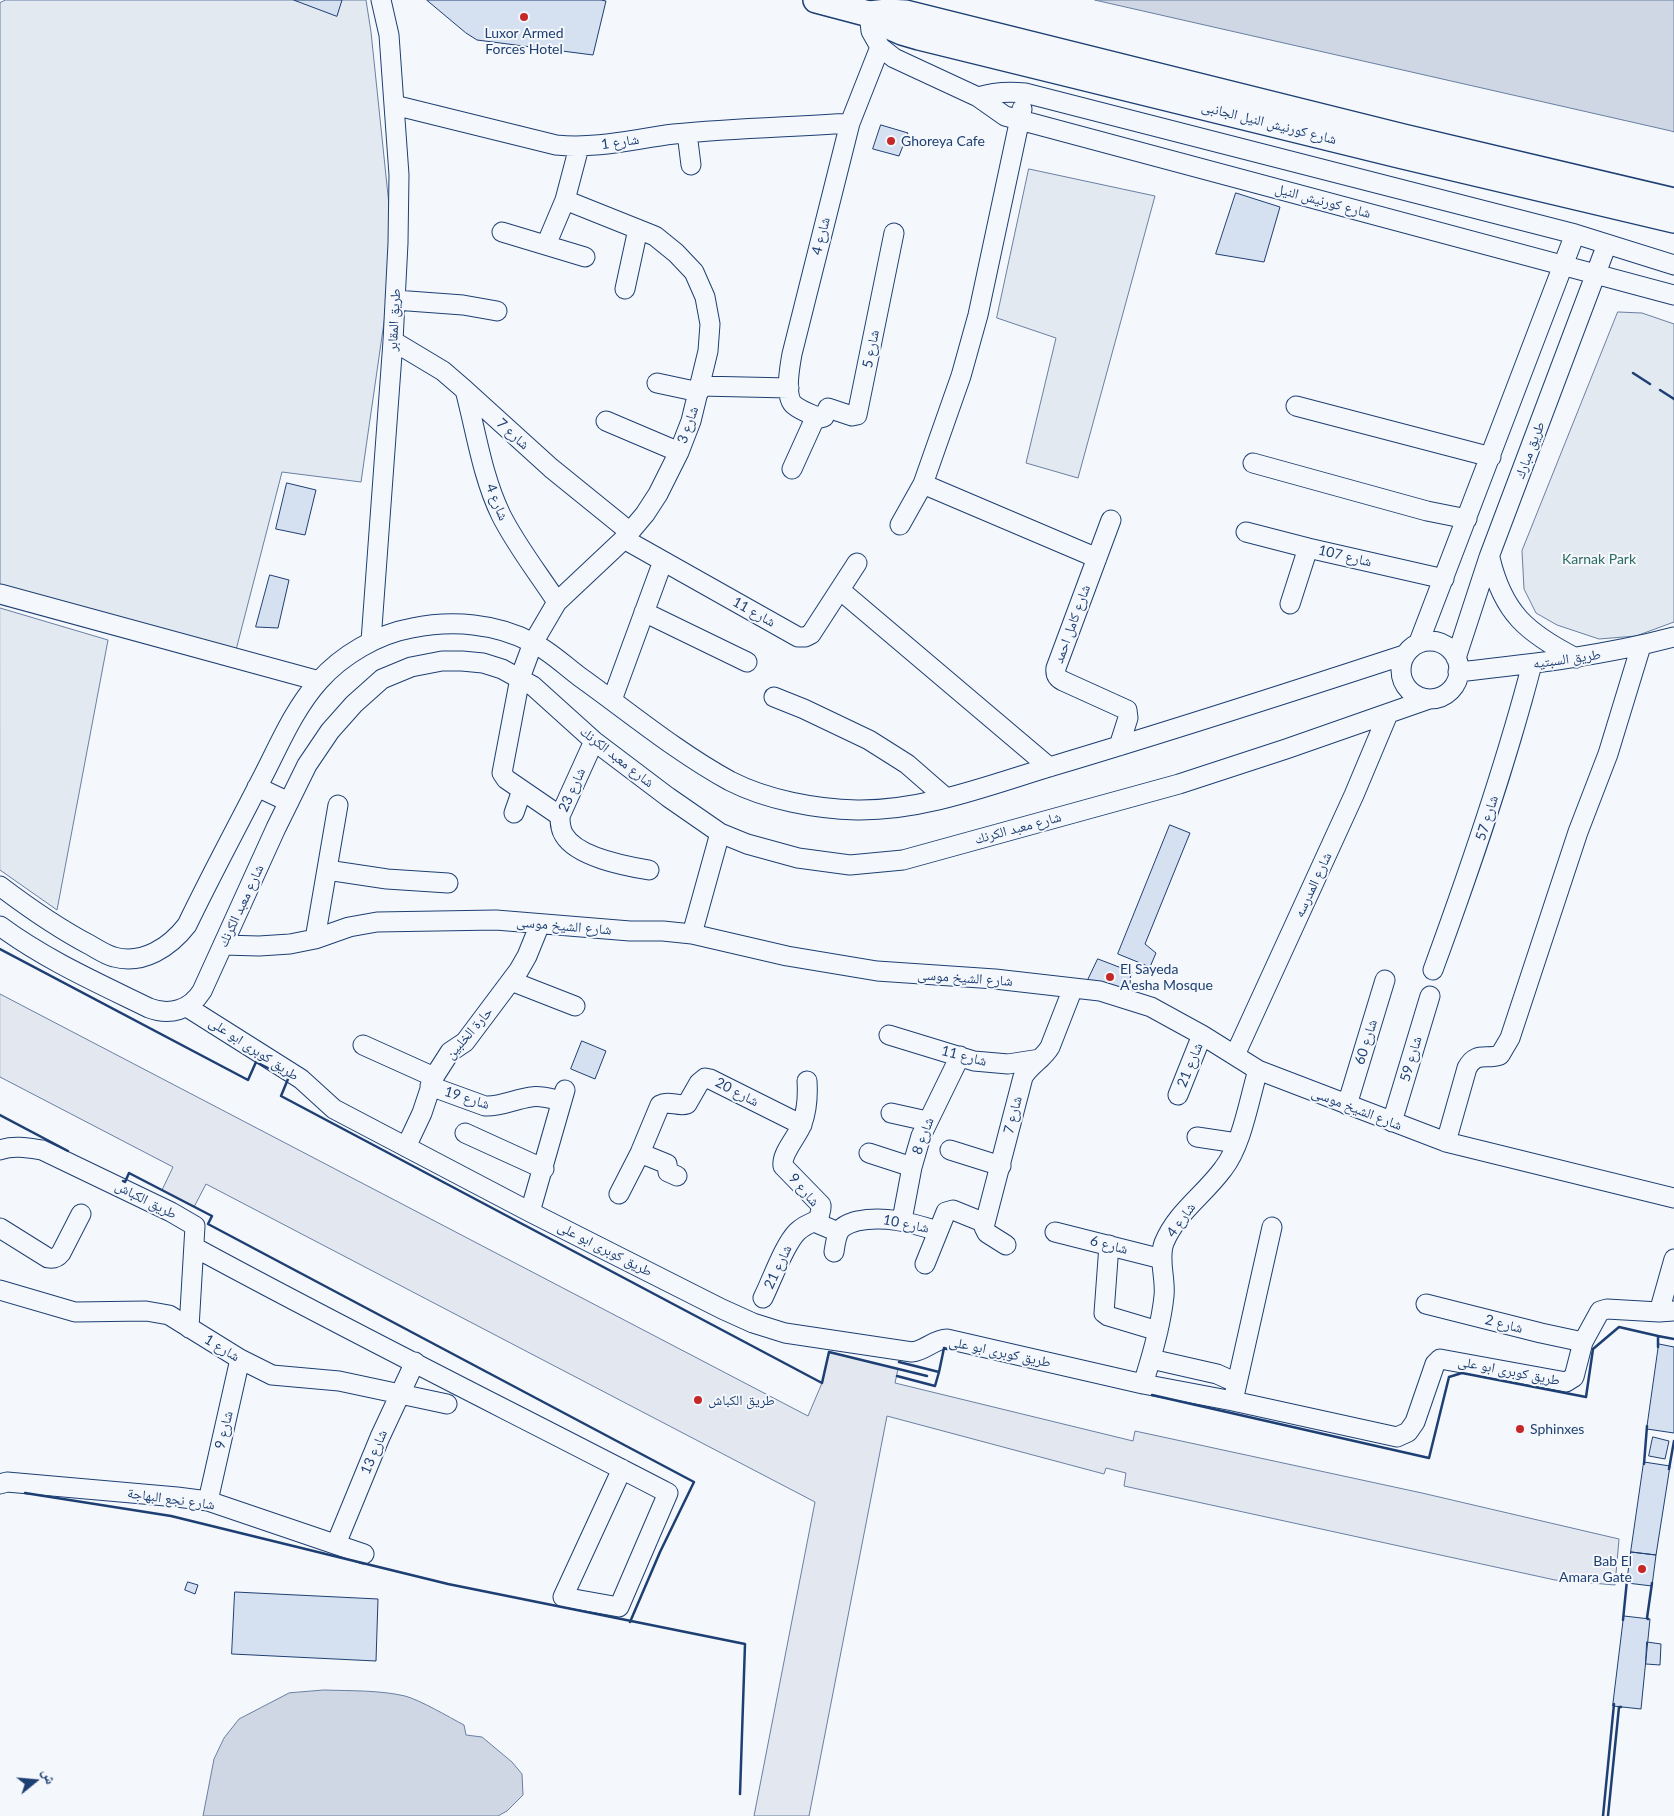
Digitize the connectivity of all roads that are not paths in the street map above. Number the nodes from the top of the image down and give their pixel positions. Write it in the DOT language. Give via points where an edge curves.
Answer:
graph roads {
  1 [pos="381,0"];
  2 [pos="816,0"];
  3 [pos="869,14"];
  4 [pos="880,47"];
  5 [pos="1024,93"];
  6 [pos="978,97"];
  7 [pos="394,105"];
  8 [pos="1020,121"];
  9 [pos="850,123"];
  10 [pos="687,133"];
  11 [pos="1211,142"];
  12 [pos="579,147"];
  13 [pos="691,165"];
  14 [pos="1206,169"];
  15 [pos="565,200"];
  16 [pos="1674,201"];
  17 [pos="1674,220"];
  18 [pos="638,229"];
  19 [pos="502,232"];
  20 [pos="894,233"];
  21 [pos="1576,234"];
  22 [pos="1607,244"];
  23 [pos="546,245"];
  24 [pos="585,257"];
  25 [pos="1564,265"];
  26 [pos="1674,265"];
  27 [pos="1596,274"];
  28 [pos="625,289"];
  29 [pos="1674,295"];
  30 [pos="395,300"];
  31 [pos="497,311"];
  32 [pos="393,341"];
  33 [pos="657,383"];
  34 [pos="788,388"];
  35 [pos="700,389"];
  36 [pos="466,390"];
  37 [pos="1296,406"];
  38 [pos="816,416"];
  39 [pos="606,420"];
  40 [pos="679,452"];
  41 [pos="1491,457"];
  42 [pos="1253,463"];
  43 [pos="792,469"];
  44 [pos="923,484"];
  45 [pos="1467,519"];
  46 [pos="1111,520"];
  47 [pos="900,524"];
  48 [pos="1246,532"];
  49 [pos="627,535"];
  50 [pos="1308,548"];
  51 [pos="1489,557"];
  52 [pos="1097,558"];
  53 [pos="663,561"];
  54 [pos="857,564"];
  55 [pos="1444,578"];
  56 [pos="840,590"];
  57 [pos="0,594"];
  58 [pos="556,602"];
  59 [pos="1290,604"];
  60 [pos="644,612"];
  61 [pos="1674,637"];
  62 [pos="371,641"];
  63 [pos="1420,642"];
  64 [pos="533,643"];
  65 [pos="1641,646"];
  66 [pos="1404,655"];
  67 [pos="1576,658"];
  68 [pos="747,662"];
  69 [pos="1532,664"];
  70 [pos="1457,665"];
  71 [pos="520,678"];
  72 [pos="319,681"];
  73 [pos="774,697"];
  74 [pos="1429,699"];
  75 [pos="612,700"];
  76 [pos="1388,714"];
  77 [pos="594,741"];
  78 [pos="1119,746"];
  79 [pos="1050,767"];
  80 [pos="257,787"];
  81 [pos="522,790"];
  82 [pos="946,798"];
  83 [pos="289,802"];
  84 [pos="338,805"];
  85 [pos="514,813"];
  86 [pos="560,816"];
  87 [pos="720,833"];
  88 [pos="327,870"];
  89 [pos="649,870"];
  90 [pos="448,883"];
  91 [pos="0,886"];
  92 [pos="540,924"];
  93 [pos="0,926"];
  94 [pos="692,934"];
  95 [pos="315,938"];
  96 [pos="223,945"];
  97 [pos="1433,970"];
  98 [pos="1385,980"];
  99 [pos="511,981"];
  100 [pos="1073,988"];
  101 [pos="1430,996"];
  102 [pos="575,1006"];
  103 [pos="187,1007"];
  104 [pos="890,1035"];
  105 [pos="1202,1035"];
  106 [pos="363,1045"];
  107 [pos="1235,1055"];
  108 [pos="960,1056"];
  109 [pos="1040,1059"];
  110 [pos="1258,1070"];
  111 [pos="807,1081"];
  112 [pos="432,1082"];
  113 [pos="1178,1095"];
  114 [pos="1347,1105"];
  115 [pos="891,1113"];
  116 [pos="927,1120"];
  117 [pos="1392,1122"];
  118 [pos="802,1126"];
  119 [pos="465,1133"];
  120 [pos="1197,1137"];
  121 [pos="1446,1142"];
  122 [pos="1237,1143"];
  123 [pos="406,1147"];
  124 [pos="0,1150"];
  125 [pos="950,1150"];
  126 [pos="640,1153"];
  127 [pos="869,1153"];
  128 [pos="1001,1166"];
  129 [pos="912,1167"];
  130 [pos="544,1169"];
  131 [pos="676,1176"];
  132 [pos="619,1194"];
  133 [pos="1674,1198"];
  134 [pos="530,1212"];
  135 [pos="81,1214"];
  136 [pos="818,1220"];
  137 [pos="902,1220"];
  138 [pos="985,1223"];
  139 [pos="0,1228"];
  140 [pos="1272,1228"];
  141 [pos="938,1231"];
  142 [pos="838,1232"];
  143 [pos="1055,1232"];
  144 [pos="1006,1245"];
  145 [pos="1109,1246"];
  146 [pos="194,1247"];
  147 [pos="834,1252"];
  148 [pos="1162,1259"];
  149 [pos="1674,1259"];
  150 [pos="925,1264"];
  151 [pos="0,1290"];
  152 [pos="763,1298"];
  153 [pos="1426,1304"];
  154 [pos="1667,1311"];
  155 [pos="189,1328"];
  156 [pos="1158,1331"];
  157 [pos="1583,1342"];
  158 [pos="240,1359"];
  159 [pos="1151,1359"];
  160 [pos="415,1362"];
  161 [pos="1143,1384"];
  162 [pos="1235,1392"];
  163 [pos="399,1395"];
  164 [pos="447,1404"];
  165 [pos="622,1469"];
  166 [pos="0,1484"];
  167 [pos="208,1502"];
  168 [pos="336,1544"];
  169 [pos="364,1554"];
  1 -- 7 [label="street, طريق المقابر" via="388,35"];
  2 -- 3 [label="main road, شارع كورنيش النيل الجانبى"];
  3 -- 4 [label="street" via="871,31"];
  3 -- 16 [label="main road, شارع كورنيش النيل الجانبى" via="905,13"];
  3 -- 17 [label="main road, شارع كورنيش النيل الجانبى" via="884,24 919,37"];
  4 -- 6 [label="street, شارع كورنيش النيل" via="894,58"];
  4 -- 9 [label="street, شارع 4"];
  5 -- 6 [label="street" via="992,92"];
  5 -- 8 [label="street"];
  5 -- 11 [label="street"];
  6 -- 8 [label="street, شارع كورنيش النيل" via="1005,116"];
  7 -- 12 [label="street, شارع 1" via="556,145"];
  7 -- 30 [label="street, طريق المقابر" via="399,175"];
  8 -- 14 [label="street, شارع كورنيش النيل"];
  8 -- 44 [label="street" via="978,315 961,376"];
  9 -- 10 [label="street, شارع 1"];
  9 -- 34 [label="street, شارع 4" via="792,354"];
  10 -- 12 [label="street, شارع 1"];
  10 -- 13 [label="street"];
  11 -- 14 [label="street"];
  11 -- 21 [label="street"];
  12 -- 15 [label="street"];
  14 -- 25 [label="street, شارع كورنيش النيل"];
  15 -- 18 [label="street, شارع 3"];
  15 -- 23 [label="street"];
  18 -- 28 [label="street"];
  18 -- 35 [label="street, شارع 3" via="655,236 676,253 694,272 705,297 710,324"];
  19 -- 23 [label="street"];
  20 -- 38 [label="street, شارع 5" via="858,415 828,408 822,418"];
  21 -- 22 [label="street"];
  21 -- 25 [label="street"];
  22 -- 26 [label="street"];
  22 -- 27 [label="street, طريق مبارك"];
  23 -- 24 [label="street"];
  25 -- 27 [label="street, شارع كورنيش النيل"];
  25 -- 41 [label="street"];
  27 -- 29 [label="street, شارع كورنيش النيل"];
  27 -- 51 [label="street, طريق مبارك"];
  30 -- 31 [label="street"];
  30 -- 32 [label="street, طريق المقابر"];
  32 -- 36 [label="street, شارع 7" via="443,371"];
  32 -- 62 [label="street, طريق المقابر"];
  33 -- 35 [label="street"];
  34 -- 35 [label="street"];
  34 -- 38 [label="street" via="793,405"];
  35 -- 40 [label="street, شارع 3"];
  36 -- 49 [label="street, شارع 7"];
  36 -- 58 [label="street, شارع 4" via="484,466 498,506 513,537"];
  37 -- 41 [label="street"];
  38 -- 43 [label="street"];
  39 -- 40 [label="street"];
  40 -- 49 [label="street, شارع 3" via="658,494"];
  41 -- 45 [label="street"];
  42 -- 45 [label="street"];
  44 -- 47 [label="street"];
  44 -- 52 [label="street"];
  45 -- 55 [label="street"];
  46 -- 52 [label="street, شارع كامل احمد"];
  48 -- 50 [label="street, شارع 107"];
  49 -- 53 [label="street, شارع 11"];
  49 -- 58 [label="street, شارع 3"];
  50 -- 55 [label="street, شارع 107"];
  50 -- 59 [label="street"];
  51 -- 67 [label="street" via="1504,600 1518,619 1535,635"];
  51 -- 70 [label="street, طريق مبارك"];
  52 -- 78 [label="street, شارع كامل احمد" via="1055,673 1063,681 1127,710 1128,718"];
  53 -- 56 [label="street, شارع 11" via="798,637 812,634"];
  53 -- 60 [label="street"];
  54 -- 56 [label="street, شارع 11"];
  55 -- 63 [label="street"];
  56 -- 79 [label="street"];
  57 -- 72 [label="street"];
  58 -- 64 [label="street, شارع 3"];
  60 -- 68 [label="street"];
  60 -- 75 [label="street"];
  61 -- 65 [label="street, طريق السبتيه"];
  62 -- 64 [label="street" via="424,625 464,623 495,628"];
  62 -- 72 [label="street"];
  63 -- 66 [label="street"];
  63 -- 70 [label="street" via="1441,643 1450,649"];
  64 -- 71 [label="street, شارع 3"];
  64 -- 75 [label="street"];
  65 -- 67 [label="street, طريق السبتيه"];
  65 -- 121 [label="street" via="1608,754 1578,832 1510,1038 1500,1055 1470,1062"];
  66 -- 74 [label="street" via="1400,667 1407,689"];
  66 -- 78 [label="street"];
  67 -- 69 [label="street, طريق السبتيه"];
  69 -- 70 [label="street, طريق السبتيه"];
  69 -- 97 [label="street, شارع 57" via="1475,857"];
  70 -- 74 [label="street" via="1456,683 1449,692"];
  71 -- 77 [label="street, شارع معبد الكرنك"];
  71 -- 81 [label="street, شارع 3" via="502,773"];
  71 -- 83 [label="street, شارع معبد الكرنك" via="483,663 462,660 411,667 382,679 330,731 307,765"];
  72 -- 80 [label="street" via="295,714"];
  73 -- 82 [label="street" via="870,740 907,764"];
  74 -- 76 [label="street, شارع معبد الكرنك"];
  75 -- 82 [label="street" via="699,763 734,783 772,797 856,810 902,807"];
  76 -- 87 [label="street, شارع معبد الكرنك" via="1179,784 903,860 850,865 798,858"];
  76 -- 107 [label="street, شارع المدرسه"];
  77 -- 86 [label="street, شارع 23"];
  77 -- 87 [label="street, شارع معبد الكرنك"];
  78 -- 79 [label="street"];
  79 -- 82 [label="street"];
  80 -- 83 [label="street"];
  80 -- 91 [label="street" via="187,925 170,943 149,955 113,957 59,928"];
  81 -- 85 [label="street"];
  81 -- 86 [label="street"];
  83 -- 96 [label="street, شارع معبد الكرنك"];
  84 -- 88 [label="street"];
  86 -- 89 [label="street, شارع 23" via="563,834 577,847 606,861"];
  87 -- 94 [label="street"];
  88 -- 90 [label="street" via="387,879"];
  88 -- 95 [label="street"];
  92 -- 94 [label="street, شارع الشيخ موسى"];
  92 -- 95 [label="street, شارع الشيخ موسى" via="496,920 377,922"];
  92 -- 99 [label="street, حارة الخلبين"];
  93 -- 103 [label="street" via="58,963 149,1008 172,1012"];
  94 -- 100 [label="street, شارع الشيخ موسى" via="787,956 877,971"];
  95 -- 96 [label="street, شارع الشيخ موسى" via="290,944"];
  96 -- 103 [label="street, شارع معبد الكرنك" via="202,991"];
  98 -- 114 [label="street, شارع 60"];
  99 -- 102 [label="street"];
  99 -- 112 [label="street, حارة الخلبين" via="465,1042 450,1052"];
  100 -- 105 [label="street, شارع الشيخ موسى" via="1100,991 1151,1007"];
  100 -- 109 [label="street, شارع 7" via="1050,1047"];
  101 -- 117 [label="street, شارع 59"];
  103 -- 123 [label="street, طريق كوبرى ابو على" via="301,1079 334,1109"];
  104 -- 108 [label="street, شارع 11"];
  105 -- 107 [label="street, شارع الشيخ موسى"];
  105 -- 113 [label="street, شارع 21"];
  106 -- 112 [label="street, شارع 19"];
  107 -- 110 [label="street, شارع الشيخ موسى"];
  108 -- 109 [label="street, شارع 11" via="1008,1064"];
  108 -- 116 [label="street, شارع 8"];
  109 -- 128 [label="street, شارع 7" via="1023,1077"];
  110 -- 114 [label="street, شارع الشيخ موسى"];
  110 -- 122 [label="street, شارع 4"];
  111 -- 118 [label="street, شارع 9" via="808,1096"];
  112 -- 123 [label="street, حارة الخلبين"];
  112 -- 130 [label="street, شارع 19" via="485,1106 531,1097 564,1095"];
  114 -- 117 [label="street, شارع الشيخ موسى"];
  115 -- 116 [label="street"];
  116 -- 129 [label="street, شارع 8"];
  117 -- 121 [label="street, شارع الشيخ موسى"];
  118 -- 126 [label="street, شارع 20" via="705,1078 687,1104 667,1102 660,1105"];
  118 -- 136 [label="street, شارع 9" via="784,1157 783,1166 820,1205"];
  119 -- 130 [label="street"];
  120 -- 122 [label="street"];
  121 -- 133 [label="street, شارع الشيخ موسى"];
  122 -- 148 [label="street, شارع 4" via="1222,1171 1169,1232 1163,1245"];
  123 -- 134 [label="street, طريق كوبرى ابو على"];
  124 -- 146 [label="street, طريق الكباش" via="42,1150 171,1212 195,1226"];
  125 -- 128 [label="street"];
  126 -- 131 [label="street" via="667,1164 668,1172"];
  126 -- 132 [label="street, شارع 20"];
  127 -- 129 [label="street"];
  128 -- 138 [label="street, شارع 7"];
  129 -- 137 [label="street, شارع 8"];
  130 -- 134 [label="street"];
  134 -- 161 [label="street, طريق كوبرى ابو على" via="722,1309 785,1333 912,1352 947,1339"];
  135 -- 139 [label="street" via="61,1253 53,1259"];
  136 -- 142 [label="street, شارع 9" via="822,1226"];
  136 -- 152 [label="street, شارع 21" via="807,1224 791,1240"];
  137 -- 141 [label="street, شارع 10"];
  137 -- 142 [label="street, شارع 10" via="866,1219 850,1223"];
  138 -- 141 [label="street" via="950,1210 944,1215"];
  138 -- 144 [label="street" via="987,1233"];
  140 -- 162 [label="street"];
  141 -- 150 [label="street"];
  142 -- 147 [label="street"];
  143 -- 145 [label="street, شارع 6"];
  145 -- 148 [label="street, شارع 6"];
  145 -- 156 [label="street" via="1104,1313"];
  146 -- 155 [label="street, طريق الكباش"];
  146 -- 160 [label="street"];
  148 -- 156 [label="street, شارع 4" via="1164,1295"];
  149 -- 154 [label="street"];
  151 -- 155 [label="street, شارع 1" via="75,1312 157,1312 169,1315"];
  153 -- 157 [label="street, شارع 2"];
  154 -- 157 [label="street, طريق كوبرى ابو على" via="1603,1309"];
  155 -- 158 [label="street, شارع 1"];
  156 -- 159 [label="street, شارع 4"];
  157 -- 162 [label="street, طريق كوبرى ابو على" via="1574,1377 1566,1382 1443,1359 1437,1361 1413,1428 1397,1437"];
  158 -- 163 [label="street, شارع 1" via="272,1375 339,1381"];
  158 -- 167 [label="street, شارع 9"];
  159 -- 161 [label="street, شارع 4"];
  159 -- 162 [label="street" via="1228,1378"];
  160 -- 163 [label="street, شارع 13"];
  160 -- 165 [label="street"];
  161 -- 162 [label="street, طريق كوبرى ابو على"];
  163 -- 164 [label="street, شارع 1"];
  163 -- 168 [label="street, شارع 13"];
  165 -- 165 [label="street" via="668,1493 619,1607 563,1597"];
  166 -- 167 [label="street, شارع نجع البهاجة" via="7,1482"];
  167 -- 168 [label="street, شارع نجع البهاجة"];
  168 -- 169 [label="street, شارع نجع البهاجة"];
}
